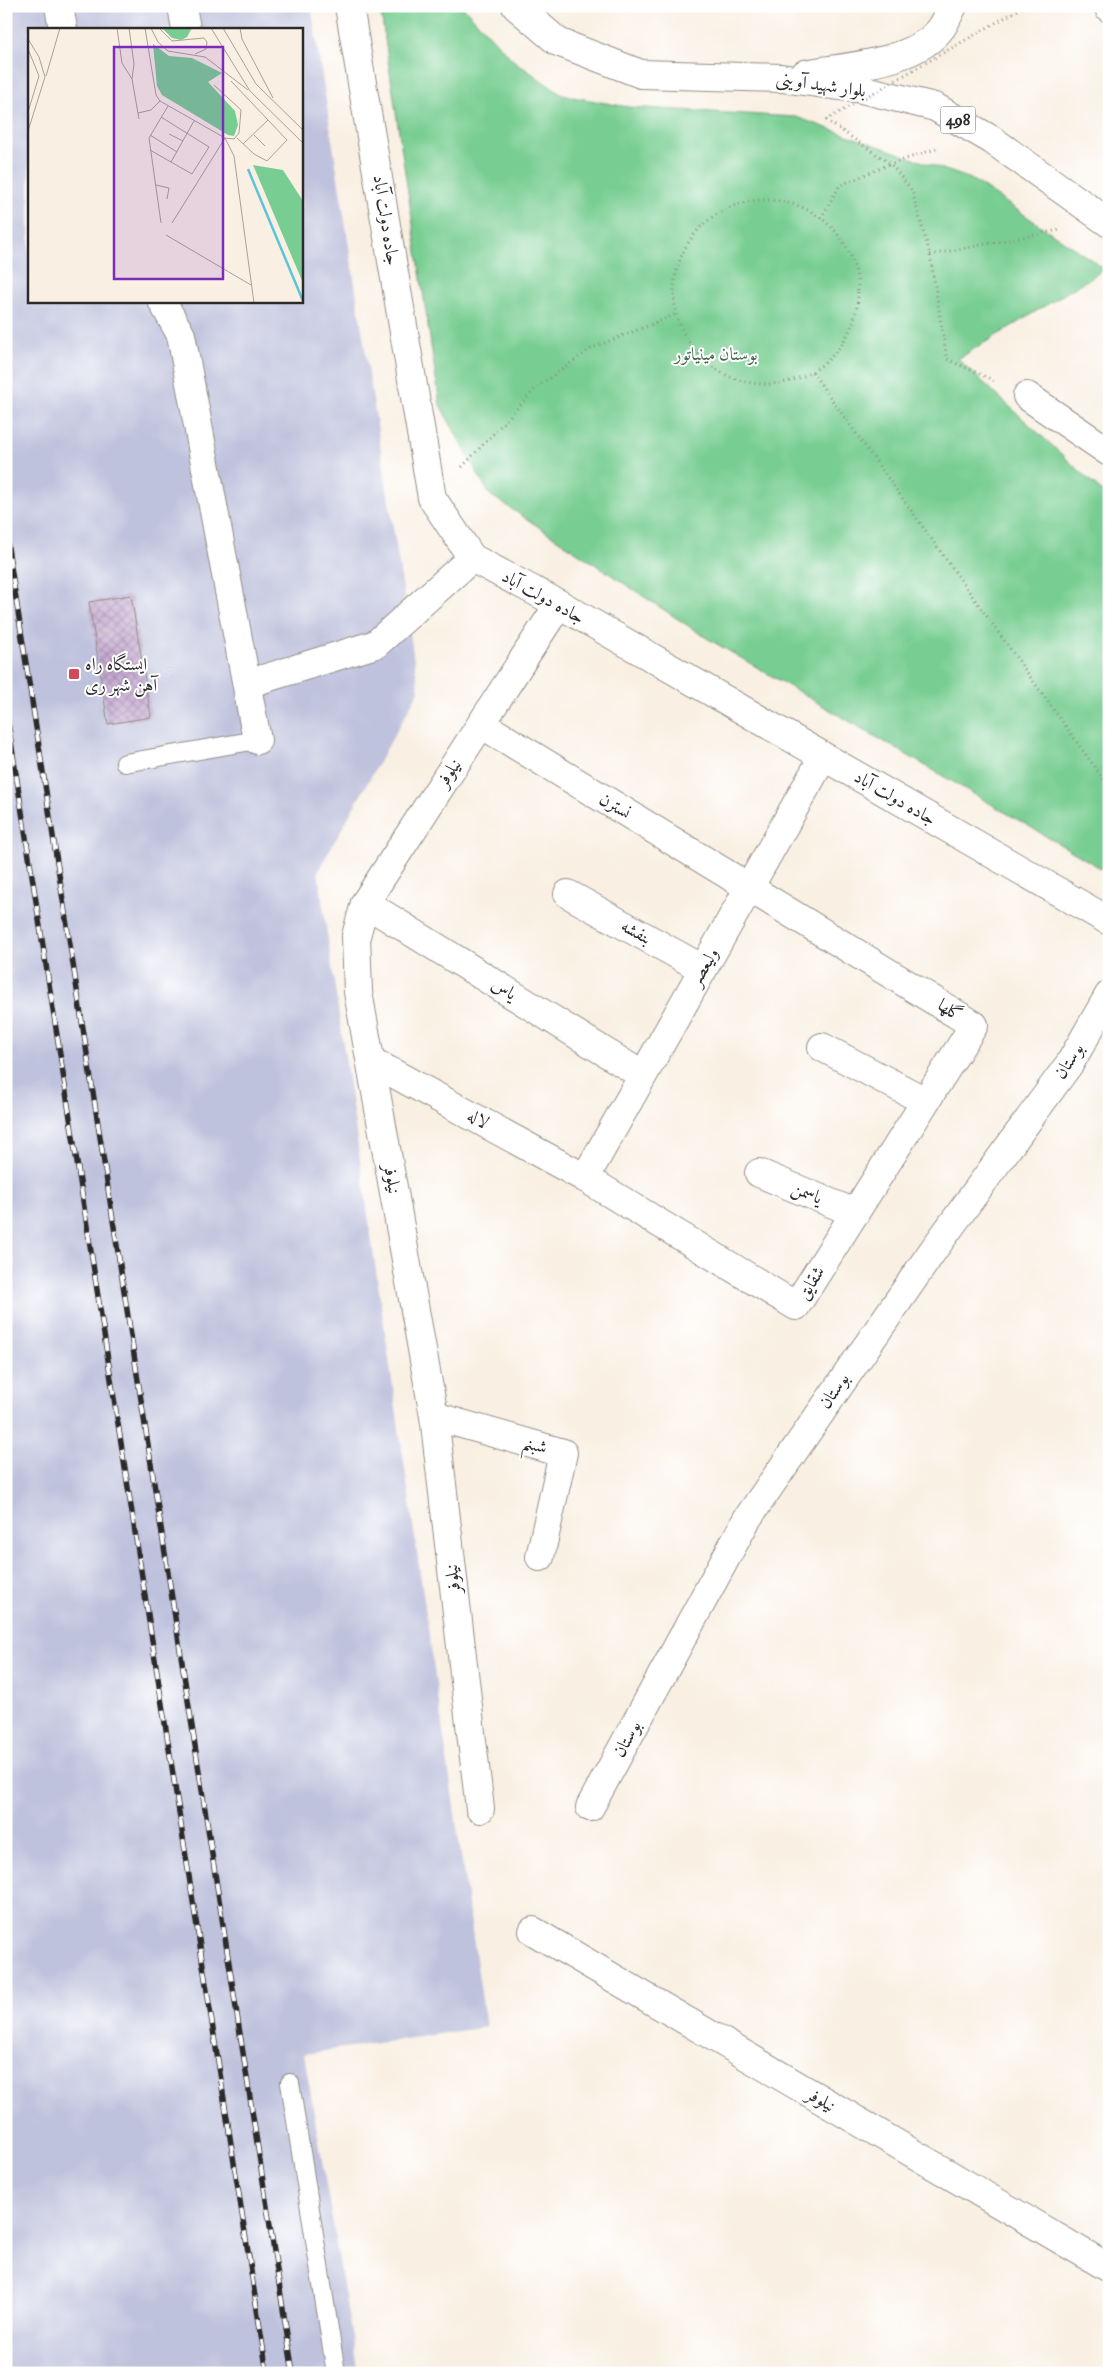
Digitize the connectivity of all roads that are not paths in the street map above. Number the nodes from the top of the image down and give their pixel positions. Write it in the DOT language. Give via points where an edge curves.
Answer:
graph roads {
  1 [pos="59,6"];
  2 [pos="182,6"];
  3 [pos="349,6"];
  4 [pos="516,6"];
  5 [pos="953,6"];
  6 [pos="63,28"];
  7 [pos="186,28"];
  8 [pos="781,78"];
  9 [pos="1109,223"];
  10 [pos="163,302"];
  11 [pos="186,302"];
  12 [pos="181,335"];
  13 [pos="1027,396"];
  14 [pos="1109,452"];
  15 [pos="472,558"];
  16 [pos="559,604"];
  17 [pos="247,684"];
  18 [pos="481,724"];
  19 [pos="257,740"];
  20 [pos="823,757"];
  21 [pos="124,763"];
  22 [pos="749,887"];
  23 [pos="568,894"];
  24 [pos="365,902"];
  25 [pos="1109,922"];
  26 [pos="703,969"];
  27 [pos="1109,995"];
  28 [pos="822,1047"];
  29 [pos="371,1061"];
  30 [pos="642,1075"];
  31 [pos="925,1101"];
  32 [pos="759,1173"];
  33 [pos="585,1178"];
  34 [pos="855,1213"];
  35 [pos="434,1416"];
  36 [pos="540,1557"];
  37 [pos="590,1807"];
  38 [pos="480,1809"];
  39 [pos="533,1931"];
  40 [pos="290,2083"];
  41 [pos="1109,2268"];
  42 [pos="336,2373"];
  1 -- 6 [label="street"];
  2 -- 7 [label="street"];
  3 -- 15 [label="street, جاده دولت آباد" via="432,498"];
  4 -- 8 [label="street, بلوار شهید آوینی / 498" via="558,42 641,74"];
  5 -- 8 [label="street" via="942,28 922,46 898,57"];
  8 -- 9 [label="street, بلوار شهید آوینی / 498" via="861,89 935,107 992,140"];
  10 -- 12 [label="street"];
  11 -- 12 [label="street"];
  12 -- 17 [label="street"];
  13 -- 14 [label="street"];
  15 -- 16 [label="street, جاده دولت آباد"];
  15 -- 17 [label="street" via="376,644"];
  16 -- 18 [label="street, نیلوفر"];
  16 -- 20 [label="street, جاده دولت آباد"];
  17 -- 19 [label="street"];
  18 -- 22 [label="street, نسترن"];
  18 -- 24 [label="street, نیلوفر"];
  19 -- 21 [label="lane"];
  20 -- 22 [label="street, ولیعصر"];
  20 -- 25 [label="street, جاده دولت آباد"];
  22 -- 26 [label="street, ولیعصر"];
  22 -- 31 [label="street, گلها" via="974,1025"];
  23 -- 26 [label="street, بنفشه"];
  24 -- 29 [label="street, نیلوفر" via="356,936 358,992"];
  24 -- 30 [label="street, یاس"];
  26 -- 30 [label="street, ولیعصر"];
  27 -- 37 [label="street, بوستان" via="1070,1063 934,1249 747,1519"];
  28 -- 31 [label="street"];
  29 -- 33 [label="street, لاله"];
  29 -- 35 [label="street, نیلوفر"];
  30 -- 33 [label="street, ولیعصر"];
  31 -- 34 [label="street, شقایق"];
  32 -- 34 [label="street, یاسمن"];
  33 -- 34 [label="street, شقایق" via="796,1306"];
  35 -- 36 [label="street, شبنم" via="563,1453"];
  35 -- 38 [label="street, نیلوفر"];
  39 -- 41 [label="street, نیلوفر"];
  40 -- 42 [label="lane"];
}
